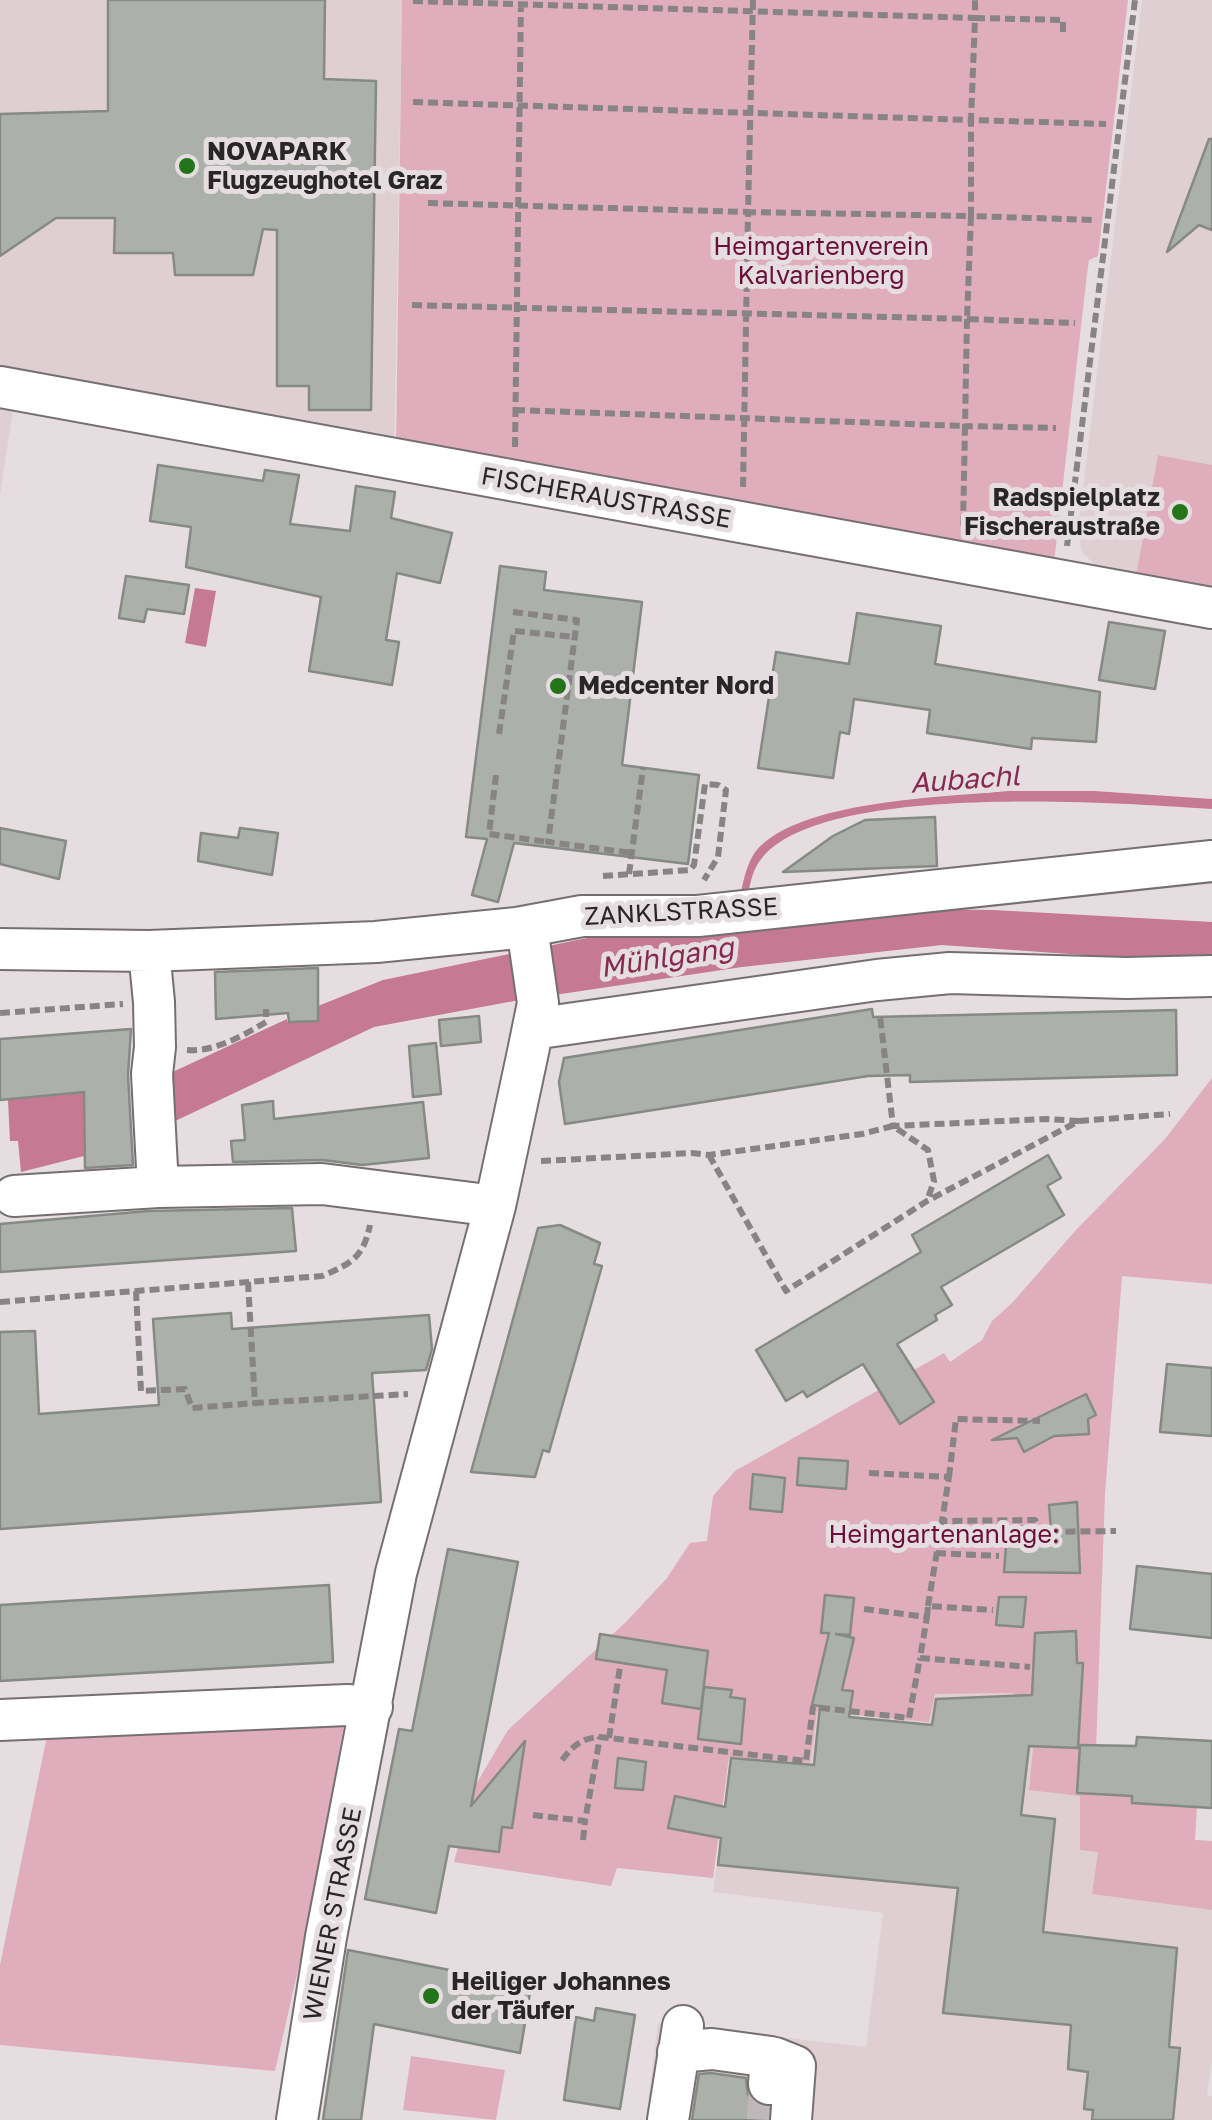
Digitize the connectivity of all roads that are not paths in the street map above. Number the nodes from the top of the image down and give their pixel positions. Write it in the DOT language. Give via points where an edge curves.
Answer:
graph roads {
  1 [pos="0,387"];
  2 [pos="1212,608"];
  3 [pos="1212,861"];
  4 [pos="528,935"];
  5 [pos="0,949"];
  6 [pos="149,951"];
  7 [pos="1212,976"];
  8 [pos="535,1016"];
  9 [pos="158,1187"];
  10 [pos="14,1196"];
  11 [pos="495,1206"];
  12 [pos="372,1707"];
  13 [pos="1,1723"];
  14 [pos="297,2120"];
  15 [pos="668,2120"];
  16 [pos="790,2120"];
  1 -- 2 [label="street, FISCHERAUSTRASSE"];
  3 -- 4 [label="street, ZANKLSTRASSE" via="701,898 582,916"];
  4 -- 6 [label="street, ZANKLSTRASSE"];
  4 -- 8 [label="street"];
  5 -- 6 [label="street, ZANKLSTRASSE"];
  6 -- 9 [label="street"];
  7 -- 8 [label="street" via="950,973 705,1007"];
  8 -- 11 [label="street"];
  9 -- 10 [label="street"];
  9 -- 11 [label="street" via="322,1184"];
  11 -- 12 [label="street, WIENER STRASSE" via="402,1551"];
  12 -- 13 [label="street"];
  12 -- 14 [label="street, WIENER STRASSE"];
  15 -- 16 [label="street" via="681,2039 770,2070 795,2066"];
}
